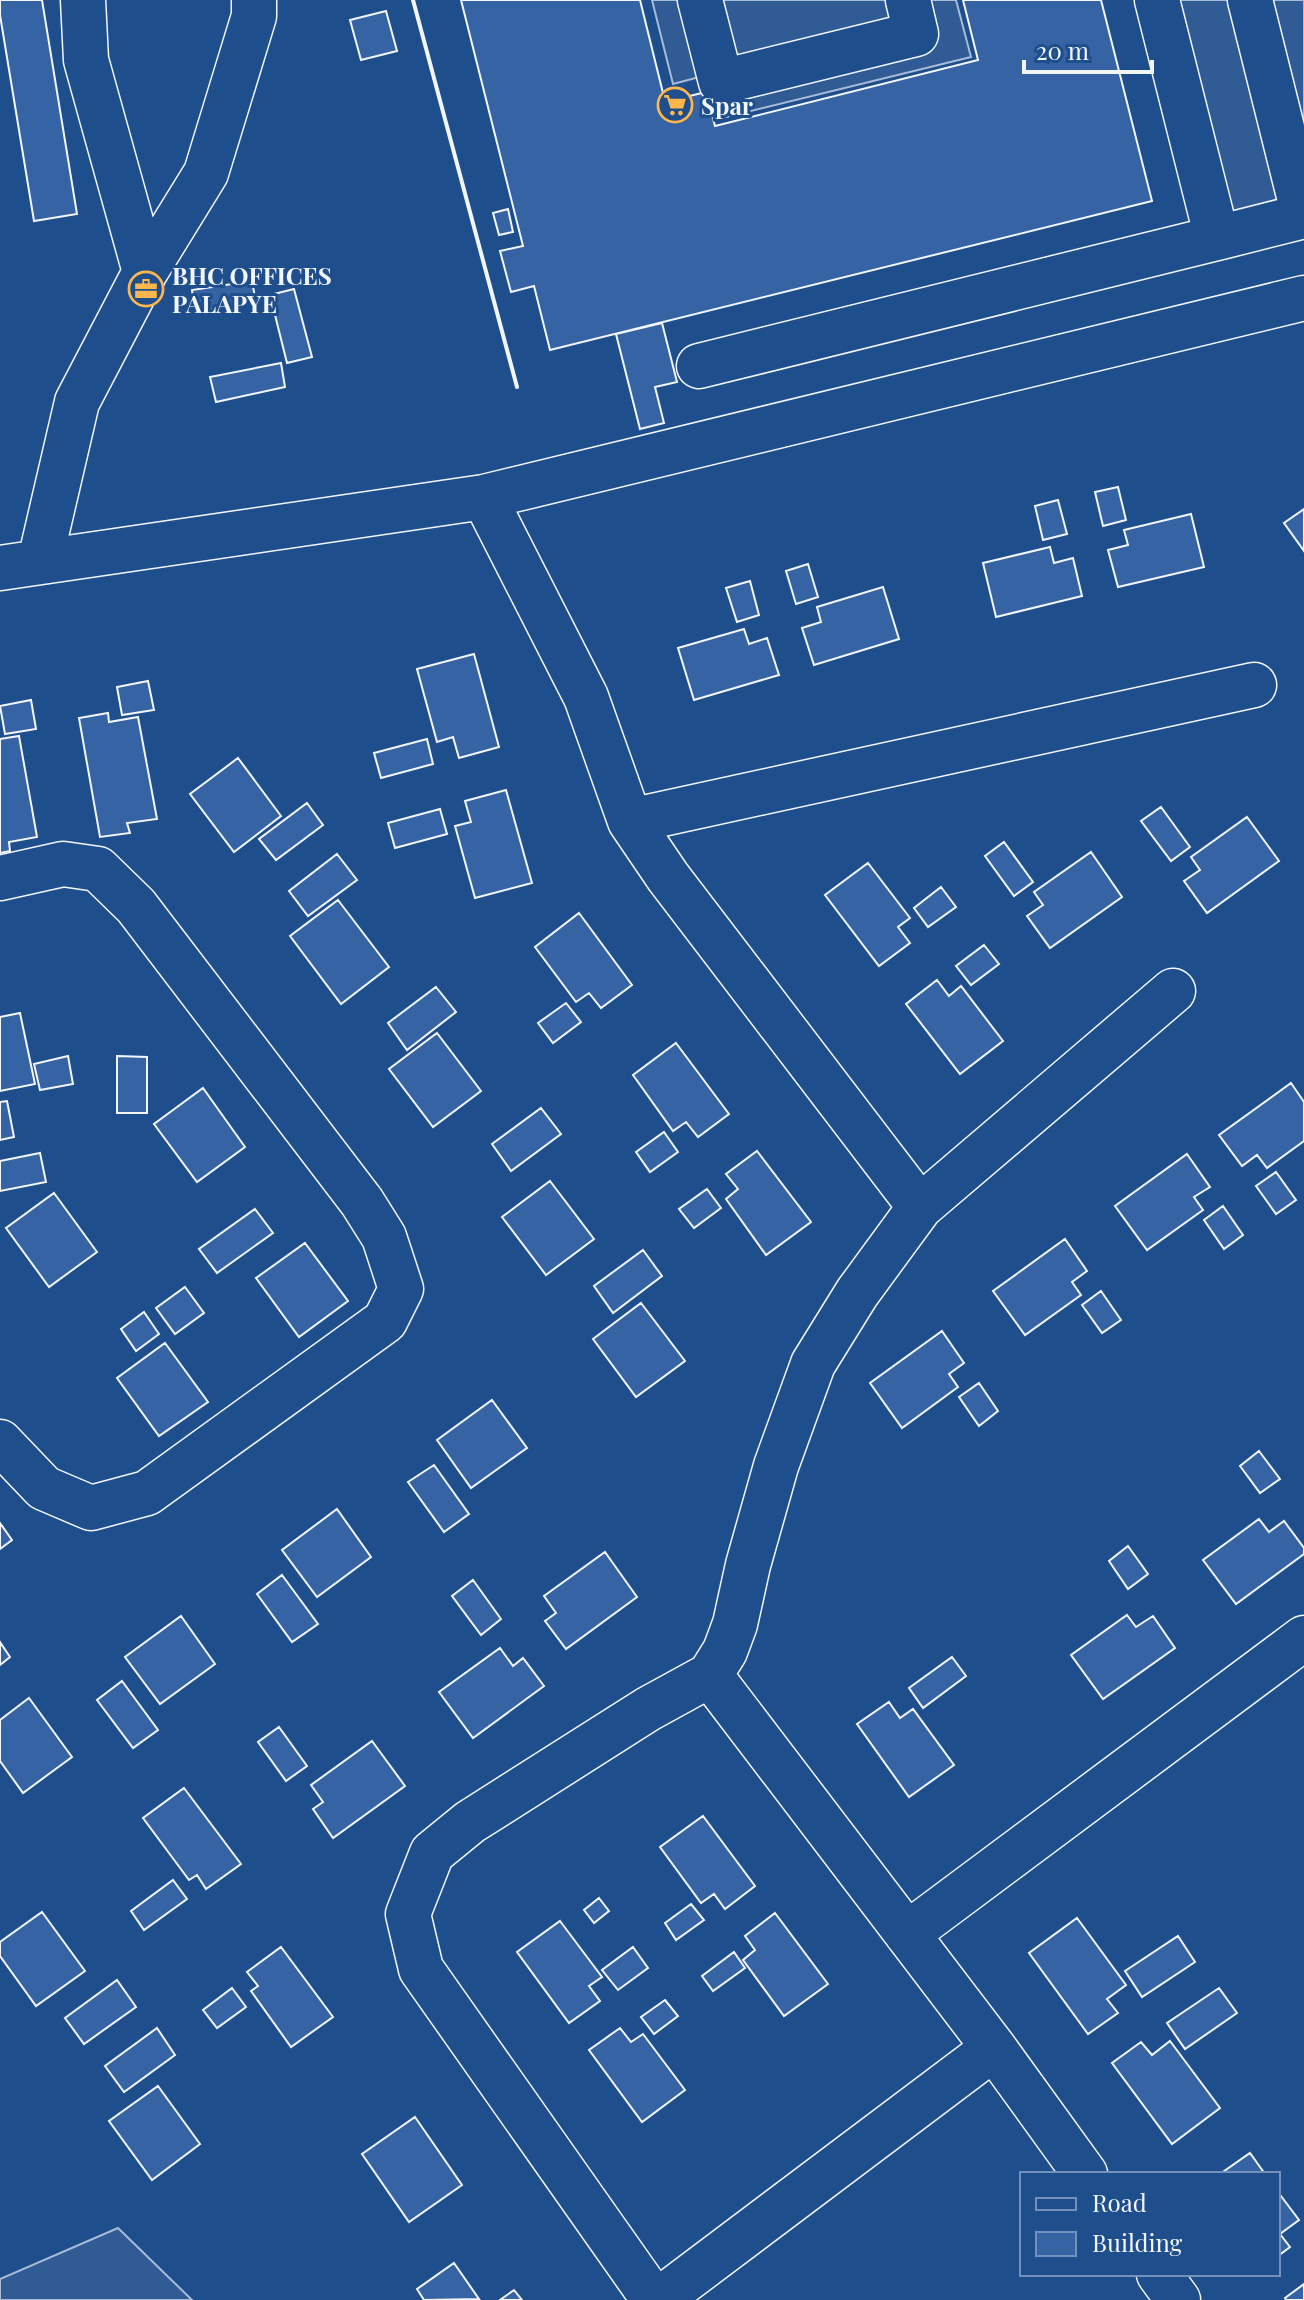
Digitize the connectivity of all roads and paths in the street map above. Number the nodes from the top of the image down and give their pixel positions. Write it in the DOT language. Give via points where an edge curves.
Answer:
graph roads {
  1 [pos="83,0"];
  2 [pos="254,0"];
  3 [pos="700,0"];
  4 [pos="908,0"];
  5 [pos="1157,0"];
  6 [pos="1250,0"];
  7 [pos="1217,238"];
  8 [pos="145,272"];
  9 [pos="1304,298"];
  10 [pos="699,366"];
  11 [pos="484,497"];
  12 [pos="20,564"];
  13 [pos="1254,685"];
  14 [pos="630,821"];
  15 [pos="0,878"];
  16 [pos="1173,991"];
  17 [pos="920,1207"];
  18 [pos="0,1442"];
  19 [pos="1304,1638"];
  20 [pos="710,1675"];
  21 [pos="907,1934"];
  22 [pos="994,2048"];
  23 [pos="1084,2172"];
  24 [pos="1160,2276"];
  25 [pos="657,2300"];
  26 [pos="1178,2300"];
  1 -- 8 [label="street" via="86,60"];
  2 -- 8 [label="street" via="254,16 206,173"];
  3 -- 4 [label="street" via="721,82 916,34"];
  5 -- 7 [label="street"];
  6 -- 7 [label="street" via="1304,216"];
  7 -- 10 [label="street"];
  8 -- 12 [label="street" via="77,402"];
  9 -- 11 [label="street"];
  11 -- 12 [label="street"];
  11 -- 14 [label="street" via="586,697"];
  13 -- 14 [label="street"];
  14 -- 17 [label="street"];
  15 -- 18 [label="street" via="63,864 98,869 136,906 362,1202 384,1237 401,1289 385,1321 147,1493 91,1508 44,1488"];
  16 -- 17 [label="street"];
  17 -- 20 [label="street" via="813,1364 776,1466 735,1624"];
  19 -- 21 [label="street"];
  20 -- 21 [label="street"];
  20 -- 25 [label="street" via="470,1822 432,1853 408,1914 421,1969"];
  21 -- 22 [label="street"];
  22 -- 23 [label="street"];
  22 -- 25 [label="street"];
  24 -- 26 [label="street"];
}
